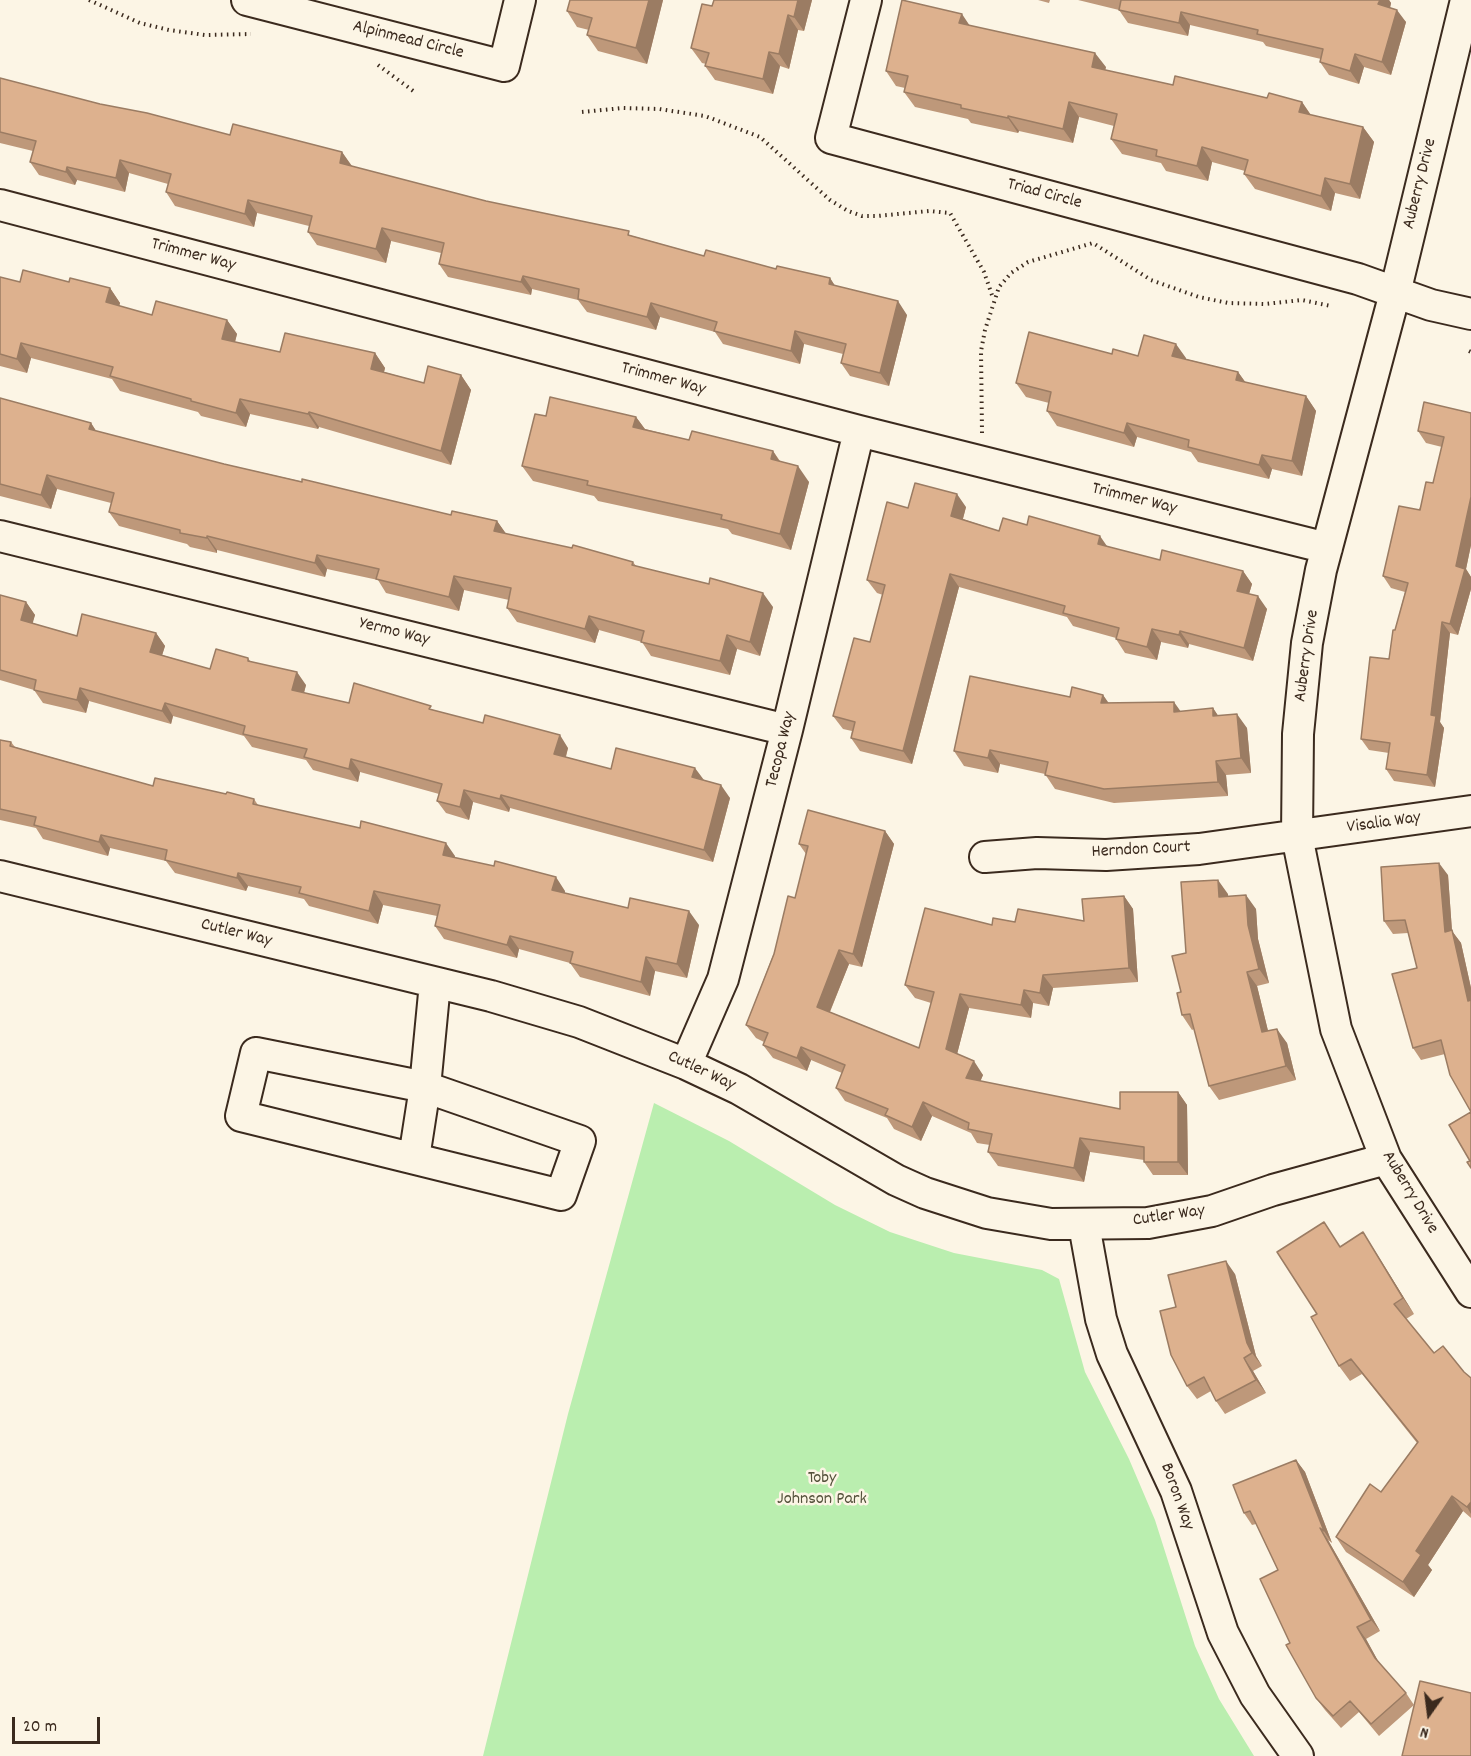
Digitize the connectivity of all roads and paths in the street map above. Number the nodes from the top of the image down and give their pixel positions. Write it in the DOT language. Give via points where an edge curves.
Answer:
graph roads {
  1 [pos="89,0"];
  2 [pos="247,0"];
  3 [pos="520,0"];
  4 [pos="866,0"];
  5 [pos="1466,0"];
  6 [pos="256,34"];
  7 [pos="369,59"];
  8 [pos="417,93"];
  9 [pos="582,112"];
  10 [pos="0,205"];
  11 [pos="1395,293"];
  12 [pos="993,299"];
  13 [pos="1331,306"];
  14 [pos="1471,314"];
  15 [pos="859,431"];
  16 [pos="982,437"];
  17 [pos="0,536"];
  18 [pos="1327,548"];
  19 [pos="787,730"];
  20 [pos="1471,811"];
  21 [pos="1297,836"];
  22 [pos="985,857"];
  23 [pos="0,876"];
  24 [pos="435,983"];
  25 [pos="686,1064"];
  26 [pos="425,1087"];
  27 [pos="414,1158"];
  28 [pos="1386,1159"];
  29 [pos="1084,1225"];
  30 [pos="1471,1292"];
  31 [pos="1298,1756"];
  1 -- 6 [label="path" via="140,23 170,30 205,35"];
  2 -- 3 [label="street, Alpinmead Circle" via="504,66"];
  4 -- 11 [label="street, Triad Circle" via="831,138 1358,279"];
  5 -- 11 [label="street, Auberry Drive"];
  7 -- 8 [label="path"];
  9 -- 12 [label="path" via="659,109 705,116 760,137 830,200 848,211 862,216 950,213 984,272"];
  10 -- 15 [label="street, Trimmer Way"];
  11 -- 14 [label="street"];
  11 -- 18 [label="street, Auberry Drive"];
  12 -- 13 [label="path" via="1011,273 1028,262 1093,243 1151,280 1198,297 1228,303 1302,300"];
  12 -- 16 [label="path" via="981,351"];
  15 -- 18 [label="street, Trimmer Way"];
  15 -- 19 [label="street, Tecopa Way"];
  17 -- 19 [label="street, Yermo Way"];
  18 -- 21 [label="street, Auberry Drive" via="1307,643 1298,734"];
  19 -- 25 [label="street, Tecopa Way" via="723,979"];
  20 -- 21 [label="street, Visalia Way"];
  21 -- 22 [label="street, Herndon Court" via="1199,849"];
  21 -- 28 [label="street, Auberry Drive" via="1336,1029"];
  23 -- 24 [label="street, Cutler Way"];
  24 -- 25 [label="street, Cutler Way" via="579,1022"];
  24 -- 26 [label="street"];
  25 -- 29 [label="street, Cutler Way" via="772,1108 866,1165 925,1193 987,1213 1051,1224"];
  26 -- 27 [label="street"];
  26 -- 27 [label="street" via="580,1141 561,1195"];
  26 -- 27 [label="street" via="256,1053 241,1116"];
  28 -- 29 [label="street, Cutler Way" via="1212,1211 1148,1223"];
  28 -- 30 [label="street, Auberry Drive"];
  29 -- 31 [label="street, Boron Way" via="1101,1319 1112,1354 1176,1491 1223,1633 1255,1695"];
}
